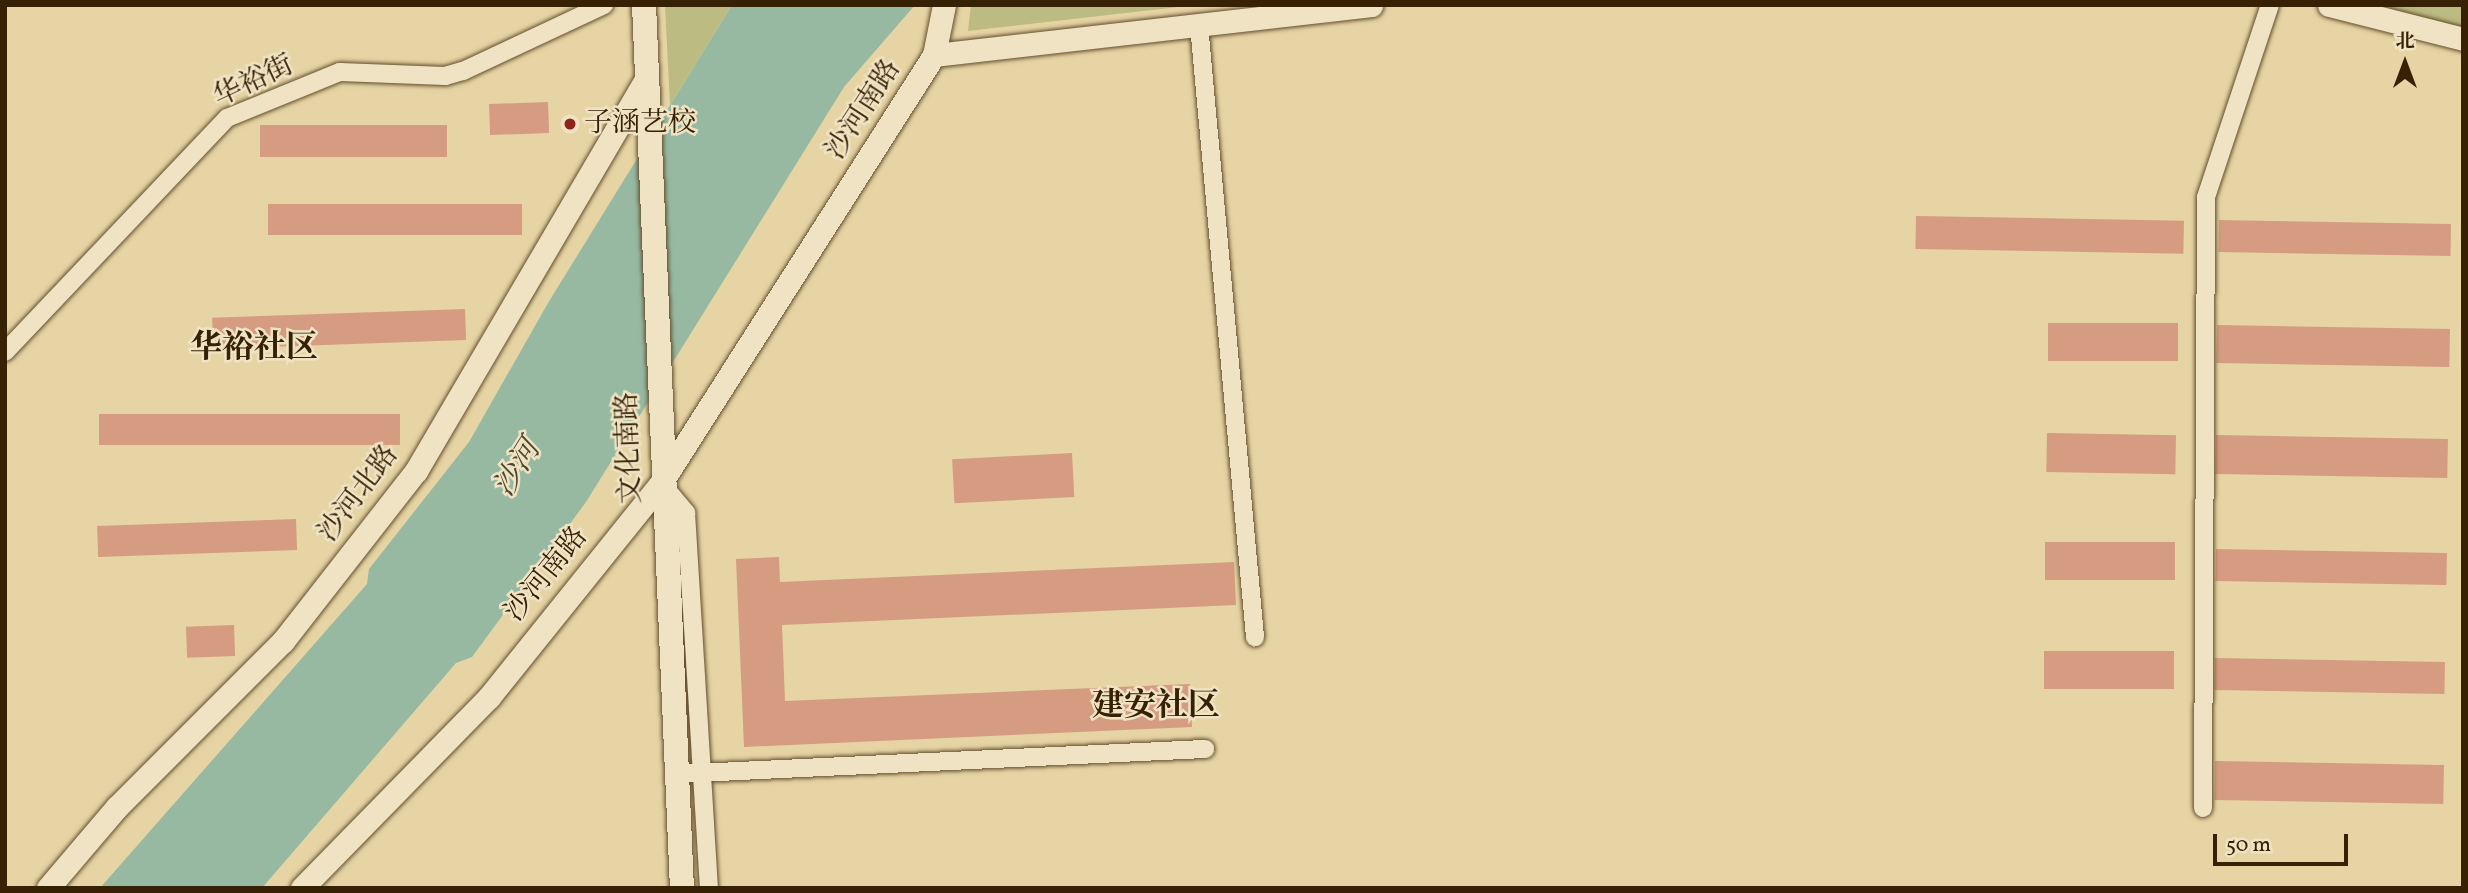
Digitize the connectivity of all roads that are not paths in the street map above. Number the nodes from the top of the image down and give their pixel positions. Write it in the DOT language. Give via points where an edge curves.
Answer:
graph roads {
  1 [pos="604,5"];
  2 [pos="644,5"];
  3 [pos="944,5"];
  4 [pos="1371,5"];
  5 [pos="2270,5"];
  6 [pos="2329,5"];
  7 [pos="1199,25"];
  8 [pos="2463,39"];
  9 [pos="934,55"];
  10 [pos="645,80"];
  11 [pos="5,352"];
  12 [pos="661,483"];
  13 [pos="1255,637"];
  14 [pos="1206,749"];
  15 [pos="676,774"];
  16 [pos="2203,808"];
  17 [pos="48,888"];
  18 [pos="302,888"];
  19 [pos="682,888"];
  20 [pos="709,888"];
  1 -- 11 [label="street, 华裕街" via="463,71 445,76 340,72 227,118"];
  2 -- 10 [label="main road, 文化南路"];
  3 -- 9 [label="street"];
  4 -- 7 [label="street"];
  5 -- 16 [label="street" via="2206,197"];
  6 -- 8 [label="street"];
  7 -- 9 [label="street"];
  7 -- 13 [label="street"];
  9 -- 12 [label="street, 沙河南路"];
  10 -- 12 [label="main road, 文化南路"];
  10 -- 17 [label="street, 沙河北路" via="416,471 284,641 117,807"];
  12 -- 15 [label="main road, 文化南路"];
  12 -- 18 [label="street, 沙河南路" via="489,697"];
  12 -- 20 [label="street" via="686,513"];
  14 -- 15 [label="street"];
  15 -- 19 [label="main road, 文化南路"];
}
